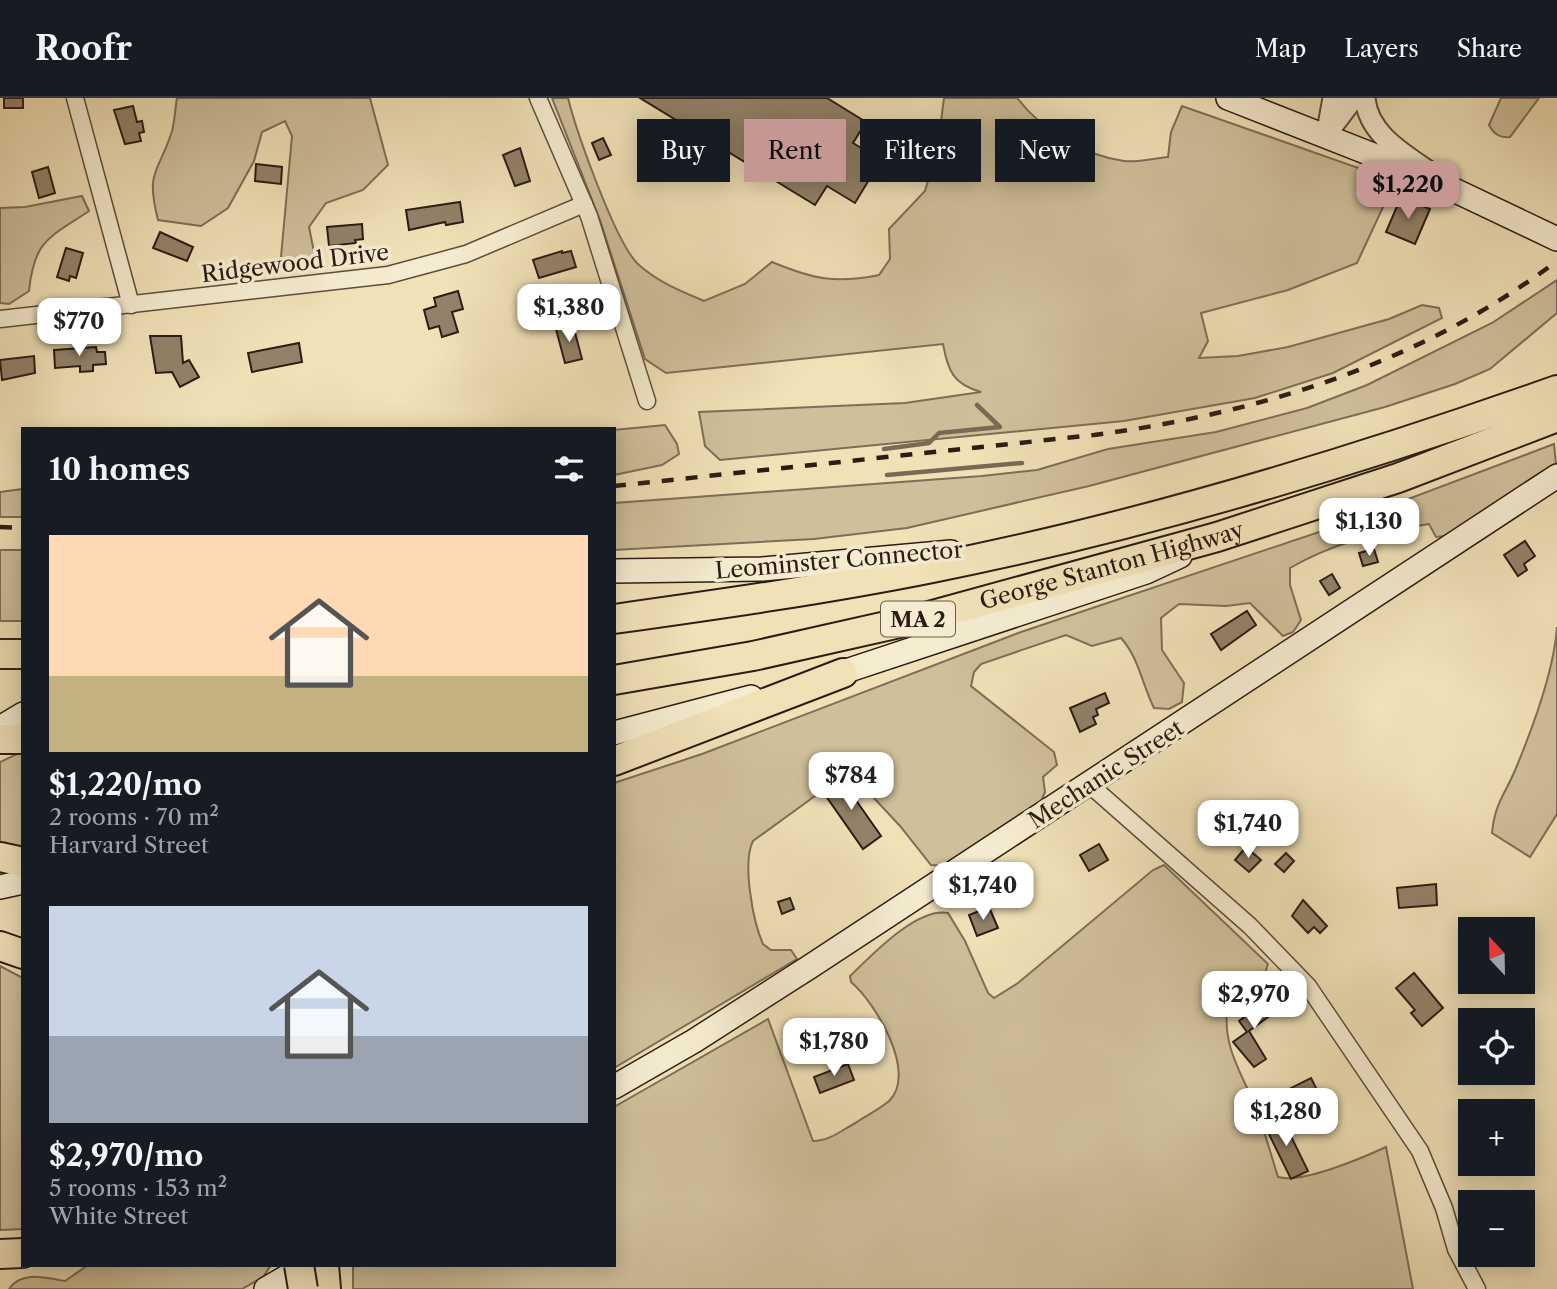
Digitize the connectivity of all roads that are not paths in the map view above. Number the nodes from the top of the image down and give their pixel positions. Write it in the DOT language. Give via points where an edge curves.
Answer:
graph roads {
  1 [pos="75,98"];
  2 [pos="538,98"];
  3 [pos="1228,98"];
  4 [pos="1334,98"];
  5 [pos="1354,98"];
  6 [pos="1365,98"];
  7 [pos="1326,135"];
  8 [pos="1450,187"];
  9 [pos="584,204"];
  10 [pos="1557,239"];
  11 [pos="131,304"];
  12 [pos="0,319"];
  13 [pos="1557,381"];
  14 [pos="1557,390"];
  15 [pos="647,401"];
  16 [pos="1494,411"];
  17 [pos="1557,417"];
  18 [pos="1557,477"];
  19 [pos="1217,537"];
  20 [pos="1062,538"];
  21 [pos="616,571"];
  22 [pos="616,619"];
  23 [pos="0,654"];
  24 [pos="21,654"];
  25 [pos="843,673"];
  26 [pos="616,680"];
  27 [pos="21,715"];
  28 [pos="0,728"];
  29 [pos="616,732"];
  30 [pos="21,738"];
  31 [pos="0,739"];
  32 [pos="616,760"];
  33 [pos="1090,785"];
  34 [pos="0,857"];
  35 [pos="21,862"];
  36 [pos="21,882"];
  37 [pos="0,887"];
  38 [pos="0,946"];
  39 [pos="21,953"];
  40 [pos="616,1086"];
  41 [pos="21,1253"];
  42 [pos="0,1254"];
  43 [pos="302,1267"];
  44 [pos="317,1278"];
  45 [pos="266,1289"];
  46 [pos="1477,1289"];
  1 -- 11 [label="street"];
  2 -- 9 [label="street"];
  3 -- 7 [label="main road"];
  4 -- 7 [label="street"];
  5 -- 7 [label="street"];
  6 -- 8 [label="street" via="1369,116 1384,137"];
  7 -- 8 [label="main road"];
  8 -- 10 [label="main road"];
  9 -- 11 [label="street, Ridgewood Drive" via="416,270"];
  9 -- 15 [label="street"];
  11 -- 12 [label="street, Ridgewood Drive"];
  13 -- 16 [label="highway"];
  14 -- 16 [label="highway, George Stanton Highway / MA 2"];
  16 -- 20 [label="highway, George Stanton Highway / MA 2" via="1233,493"];
  17 -- 19 [label="highway, George Stanton Highway / MA 2" via="1398,478"];
  18 -- 33 [label="main road, Mechanic Street"];
  19 -- 25 [label="main road" via="1146,572"];
  19 -- 26 [label="highway, George Stanton Highway / MA 2" via="884,627"];
  20 -- 21 [label="main road, Leominster Connector" via="818,565"];
  20 -- 22 [label="highway, George Stanton Highway / MA 2" via="826,588"];
  23 -- 24 [label="highway"];
  25 -- 29 [label="main road"];
  25 -- 32 [label="highway"];
  27 -- 28 [label="main road"];
  30 -- 31 [label="highway"];
  33 -- 40 [label="main road, Mechanic Street" via="694,1041"];
  33 -- 46 [label="street" via="1279,953 1334,1021 1420,1151 1457,1250"];
  34 -- 35 [label="highway"];
  36 -- 37 [label="main road"];
  38 -- 39 [label="highway"];
  41 -- 42 [label="highway"];
  43 -- 44 [label="highway, bridge"];
  44 -- 45 [label="main road"];
}
